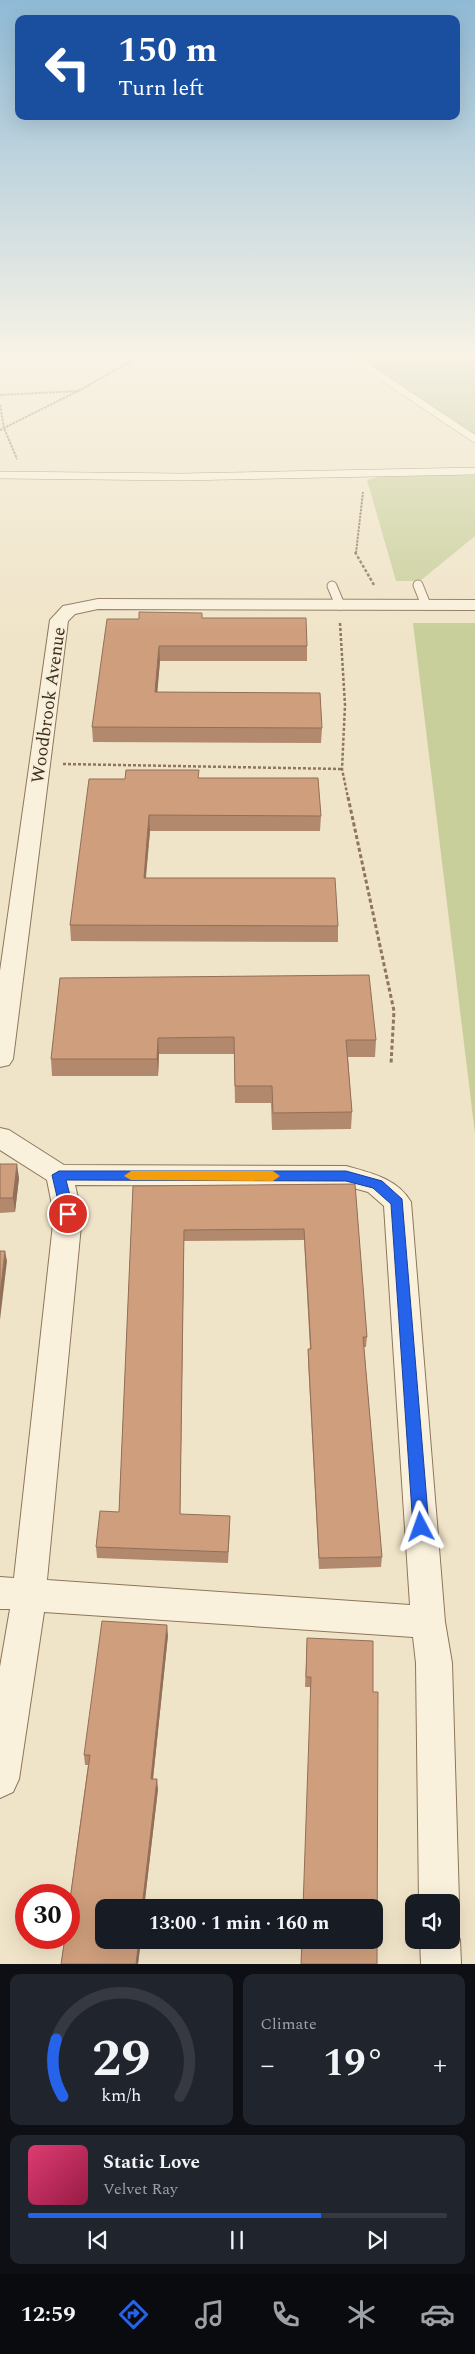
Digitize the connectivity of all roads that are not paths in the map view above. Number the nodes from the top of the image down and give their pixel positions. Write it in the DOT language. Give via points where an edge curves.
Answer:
graph roads {
  1 [pos="475,471"];
  2 [pos="0,475"];
  3 [pos="418,585"];
  4 [pos="332,586"];
  5 [pos="340,605"];
  6 [pos="426,605"];
  7 [pos="475,605"];
  8 [pos="0,1059"];
  9 [pos="0,1137"];
  10 [pos="59,1175"];
  11 [pos="15,1594"];
  12 [pos="428,1622"];
  13 [pos="0,1779"];
  14 [pos="439,1894"];
  15 [pos="440,1949"];
  16 [pos="441,1964"];
  1 -- 2 [label="lane" via="182,477"];
  3 -- 6 [label="lane"];
  4 -- 5 [label="lane"];
  5 -- 6 [label="street, Woodbrook Avenue"];
  5 -- 8 [label="street, Woodbrook Avenue" via="98,604 69,610 59,620"];
  6 -- 7 [label="street, Woodbrook Avenue"];
  9 -- 10 [label="street"];
  10 -- 11 [label="street" via="68,1214"];
  10 -- 12 [label="street" via="346,1176 377,1185 397,1202"];
  11 -- 12 [label="street"];
  11 -- 13 [label="street"];
  12 -- 14 [label="street" via="434,1663"];
  15 -- 16 [label="street"];
}
